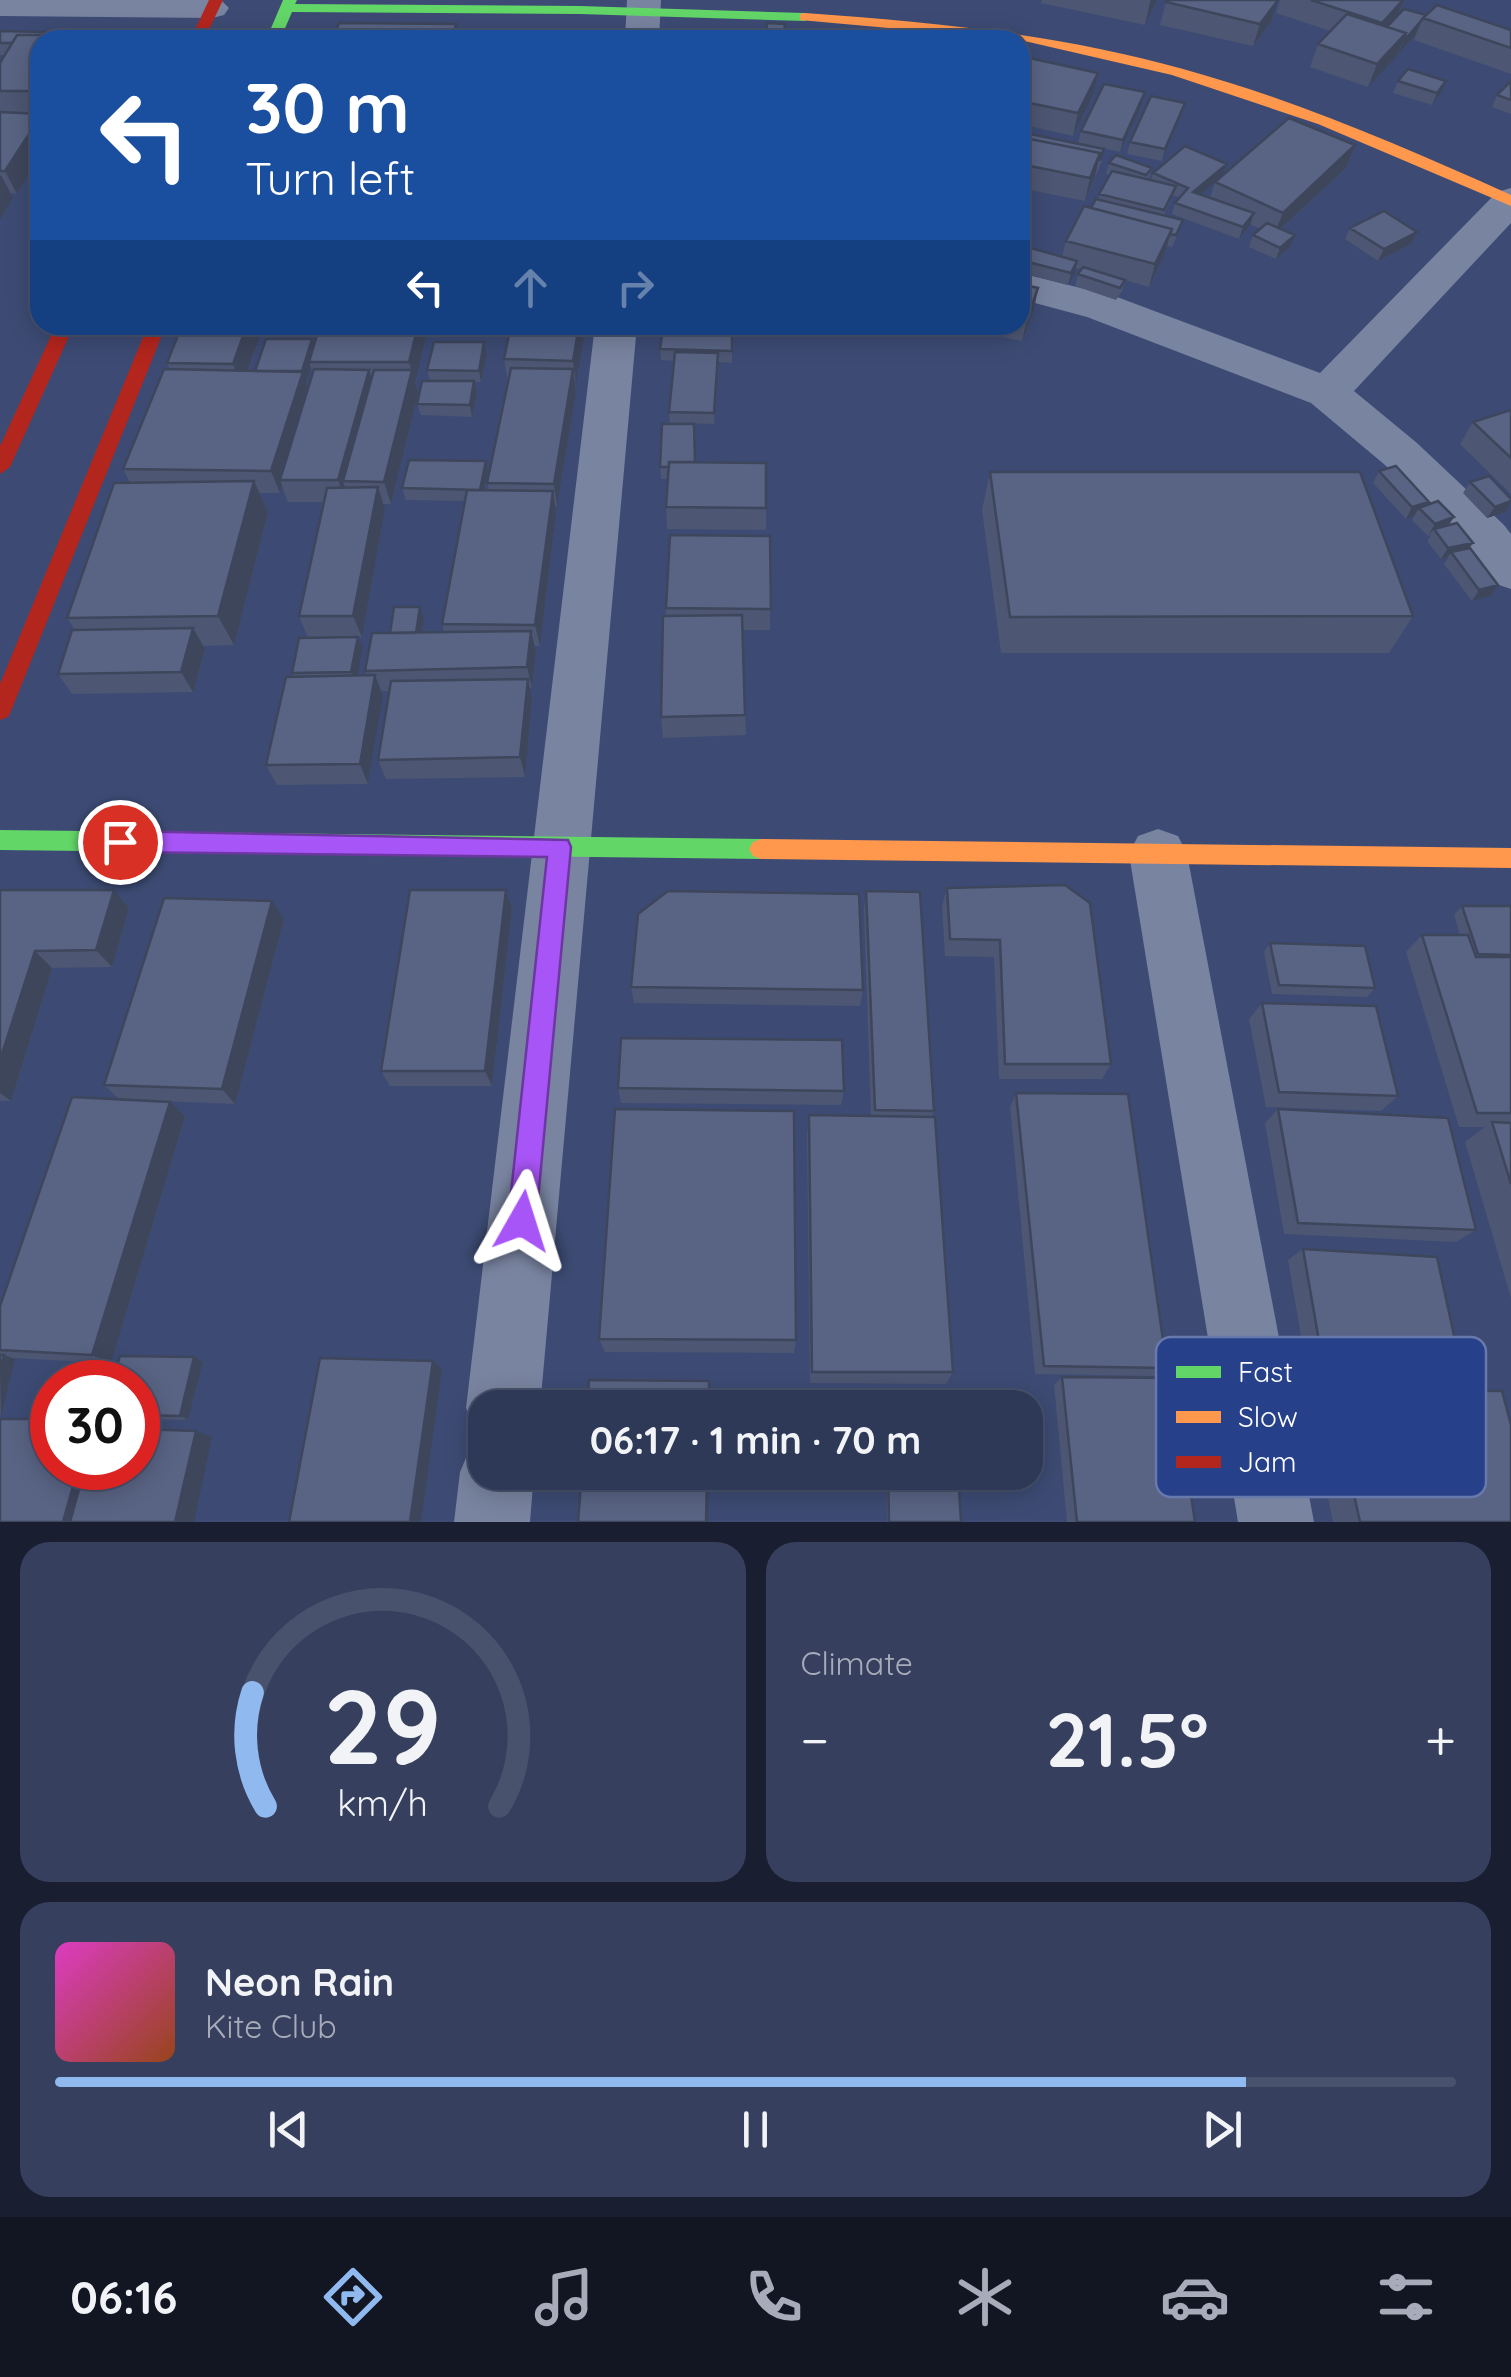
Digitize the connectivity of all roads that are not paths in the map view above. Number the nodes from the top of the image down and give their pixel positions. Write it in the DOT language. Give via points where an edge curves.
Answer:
graph roads {
  1 [pos="214,4"];
  2 [pos="288,4"];
  3 [pos="0,6"];
  4 [pos="644,17"];
  5 [pos="202,30"];
  6 [pos="278,30"];
  7 [pos="956,30"];
  8 [pos="1030,41"];
  9 [pos="1511,201"];
  10 [pos="1030,289"];
  11 [pos="61,335"];
  12 [pos="153,335"];
  13 [pos="615,335"];
  14 [pos="1326,392"];
  15 [pos="0,466"];
  16 [pos="1511,570"];
  17 [pos="0,711"];
  18 [pos="0,840"];
  19 [pos="560,847"];
  20 [pos="1158,854"];
  21 [pos="1511,858"];
  22 [pos="1243,1337"];
  23 [pos="505,1390"];
  24 [pos="495,1490"];
  25 [pos="1272,1497"];
  26 [pos="492,1522"];
  27 [pos="1276,1522"];
  1 -- 3 [label="street"];
  1 -- 5 [label="main road"];
  2 -- 4 [label="main road"];
  2 -- 6 [label="main road"];
  4 -- 7 [label="main road"];
  8 -- 9 [label="main road" via="1212,82 1354,129"];
  9 -- 14 [label="street"];
  10 -- 14 [label="street" via="1102,307"];
  11 -- 15 [label="main road"];
  12 -- 17 [label="main road"];
  13 -- 19 [label="street"];
  14 -- 16 [label="street" via="1402,454"];
  18 -- 19 [label="main road"];
  19 -- 20 [label="main road"];
  19 -- 23 [label="street"];
  20 -- 21 [label="main road"];
  20 -- 22 [label="street"];
  24 -- 26 [label="street"];
  25 -- 27 [label="street"];
}
